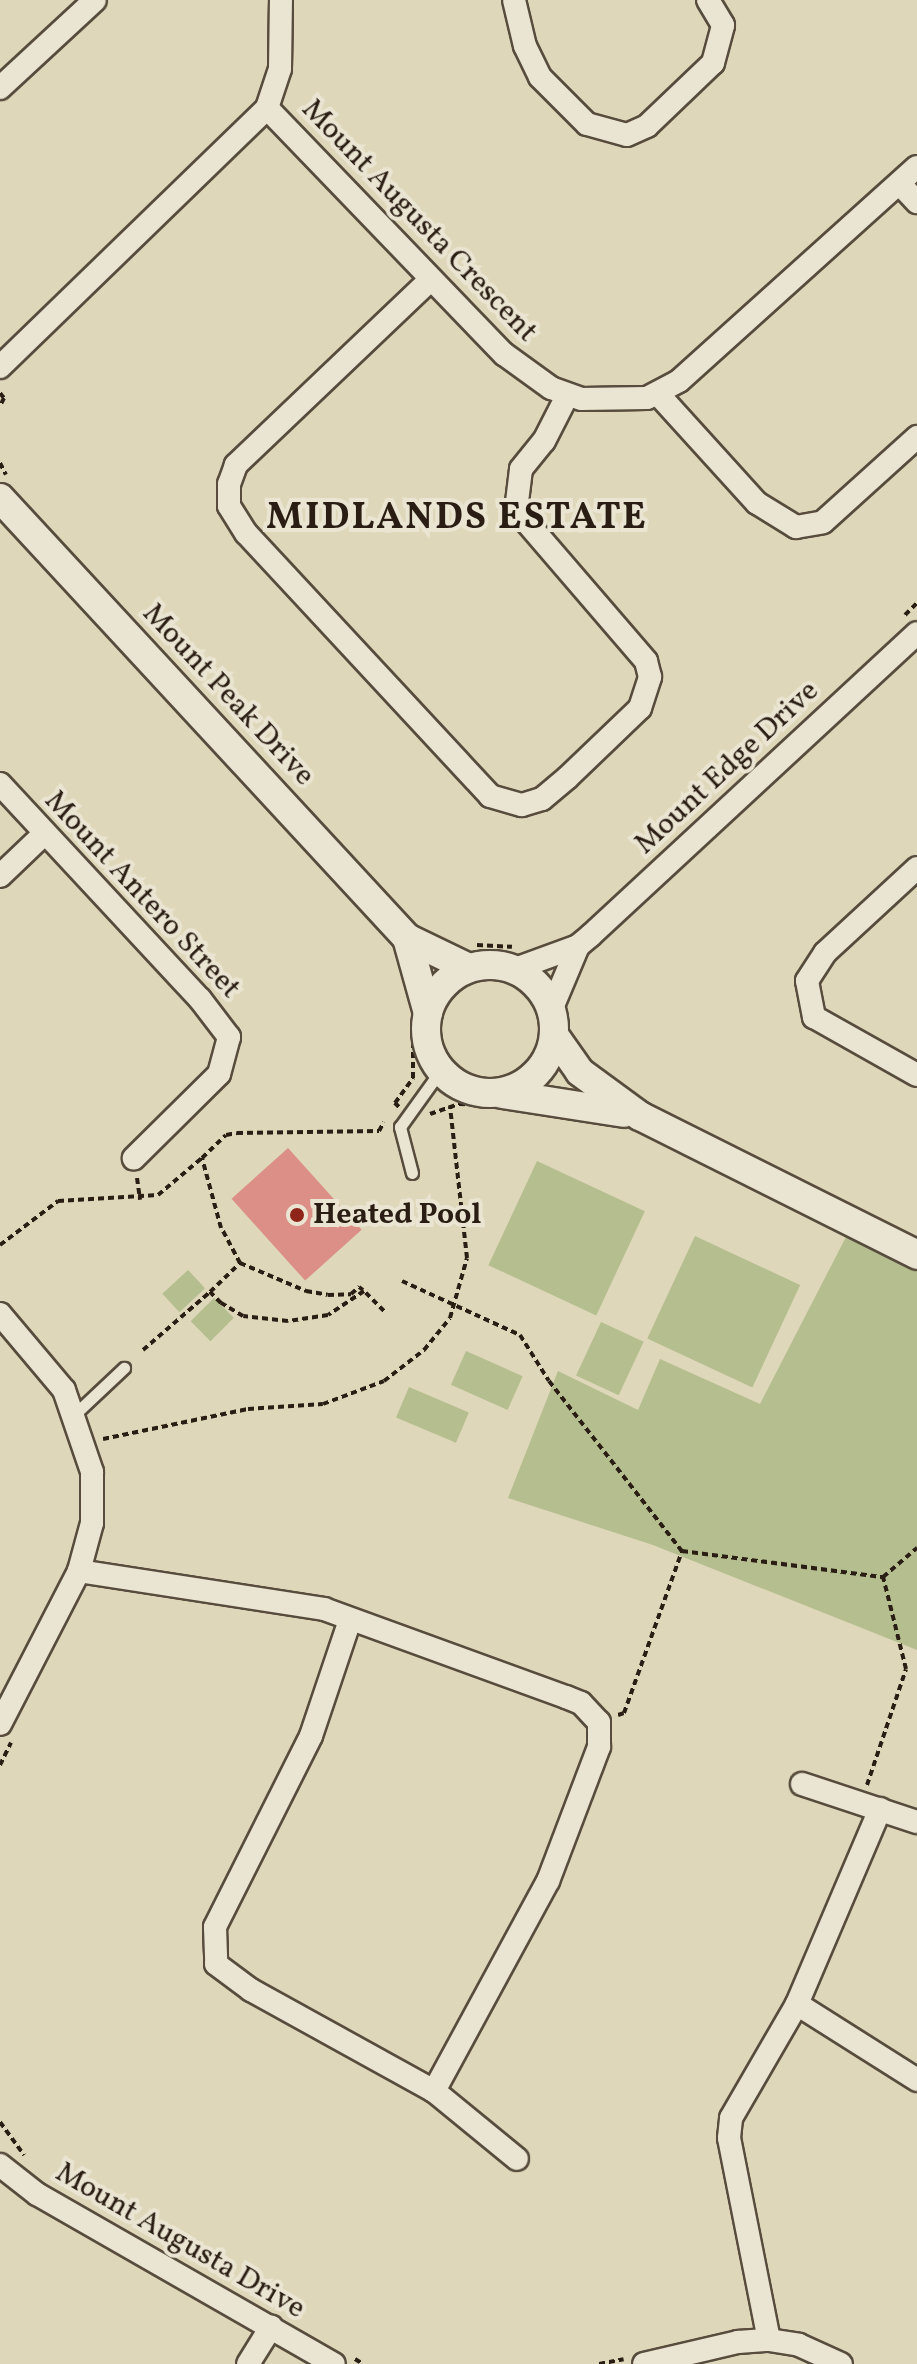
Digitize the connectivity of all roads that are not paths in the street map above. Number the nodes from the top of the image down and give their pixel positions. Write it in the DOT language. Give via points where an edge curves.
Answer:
graph roads {
  1 [pos="95,0"];
  2 [pos="281,0"];
  3 [pos="514,0"];
  4 [pos="708,0"];
  5 [pos="3,79"];
  6 [pos="267,108"];
  7 [pos="917,167"];
  8 [pos="900,184"];
  9 [pos="917,202"];
  10 [pos="429,281"];
  11 [pos="0,367"];
  12 [pos="658,394"];
  13 [pos="567,396"];
  14 [pos="917,437"];
  15 [pos="4,489"];
  16 [pos="917,633"];
  17 [pos="0,784"];
  18 [pos="44,834"];
  19 [pos="917,868"];
  20 [pos="0,876"];
  21 [pos="407,938"];
  22 [pos="578,946"];
  23 [pos="467,956"];
  24 [pos="519,958"];
  25 [pos="428,1013"];
  26 [pos="553,1022"];
  27 [pos="441,1070"];
  28 [pos="917,1075"];
  29 [pos="494,1093"];
  30 [pos="640,1116"];
  31 [pos="134,1158"];
  32 [pos="412,1173"];
  33 [pos="917,1255"];
  34 [pos="0,1314"];
  35 [pos="124,1368"];
  36 [pos="82,1409"];
  37 [pos="79,1571"];
  38 [pos="350,1620"];
  39 [pos="7,1731"];
  40 [pos="802,1784"];
  41 [pos="870,1806"];
  42 [pos="917,1822"];
  43 [pos="797,2004"];
  44 [pos="917,2080"];
  45 [pos="434,2091"];
  46 [pos="517,2159"];
  47 [pos="0,2165"];
  48 [pos="271,2327"];
  49 [pos="769,2340"];
  50 [pos="248,2364"];
  51 [pos="334,2364"];
  52 [pos="644,2364"];
  53 [pos="841,2364"];
  1 -- 5 [label="street"];
  2 -- 6 [label="street, Mount Augusta Crescent" via="280,69"];
  3 -- 4 [label="street" via="525,46 540,77 587,124 627,135 647,126 713,63 723,25"];
  6 -- 10 [label="street, Mount Augusta Crescent"];
  6 -- 11 [label="street, Mount Augusta Crescent"];
  7 -- 8 [label="street, Mount Augusta Crescent"];
  8 -- 9 [label="street"];
  8 -- 12 [label="street, Mount Augusta Crescent"];
  10 -- 13 [label="street, Mount Augusta Crescent" via="504,354"];
  10 -- 13 [label="street" via="236,465 229,506 246,533 490,796 522,805 542,799 640,708 650,677 646,661 516,510 521,469 544,441"];
  12 -- 13 [label="street, Mount Augusta Crescent" via="614,400"];
  12 -- 14 [label="street" via="757,503 796,527 823,522"];
  15 -- 21 [label="street, Mount Peak Drive"];
  16 -- 22 [label="street, Mount Edge Drive"];
  17 -- 18 [label="street, Mount Antero Street"];
  18 -- 20 [label="street"];
  18 -- 31 [label="street, Mount Antero Street" via="200,999 229,1037 219,1074"];
  19 -- 28 [label="street" via="825,953 807,981 814,1017"];
  21 -- 23 [label="street, Mount Peak Drive"];
  21 -- 25 [label="street, Mount Peak Drive"];
  22 -- 24 [label="street, Mount Edge Drive"];
  22 -- 26 [label="street, Mount Edge Drive"];
  23 -- 24 [label="street, Mount Peak Drive" via="488,964"];
  23 -- 25 [label="street"];
  24 -- 26 [label="street" via="538,985"];
  25 -- 27 [label="street, Mount Peak Drive" via="428,1043"];
  26 -- 29 [label="street" via="535,1075"];
  26 -- 30 [label="street" via="580,1072"];
  27 -- 29 [label="street" via="465,1088"];
  27 -- 32 [label="lane" via="400,1127"];
  29 -- 30 [label="street"];
  30 -- 33 [label="street"];
  34 -- 36 [label="street"];
  35 -- 36 [label="lane"];
  36 -- 37 [label="street" via="92,1472 92,1523"];
  37 -- 38 [label="street" via="276,1598"];
  37 -- 39 [label="street"];
  38 -- 45 [label="street" via="311,1736 215,1927 213,1952 216,1964 251,1990"];
  38 -- 45 [label="street" via="574,1700 599,1722 599,1747 548,1881"];
  40 -- 41 [label="street"];
  41 -- 42 [label="street"];
  41 -- 43 [label="street"];
  43 -- 44 [label="street"];
  43 -- 49 [label="street" via="737,2100 729,2138"];
  45 -- 46 [label="street"];
  47 -- 48 [label="street, Mount Augusta Drive" via="37,2194"];
  48 -- 50 [label="street"];
  48 -- 51 [label="street, Mount Augusta Drive"];
  49 -- 52 [label="street"];
  49 -- 53 [label="street" via="799,2345"];
}
